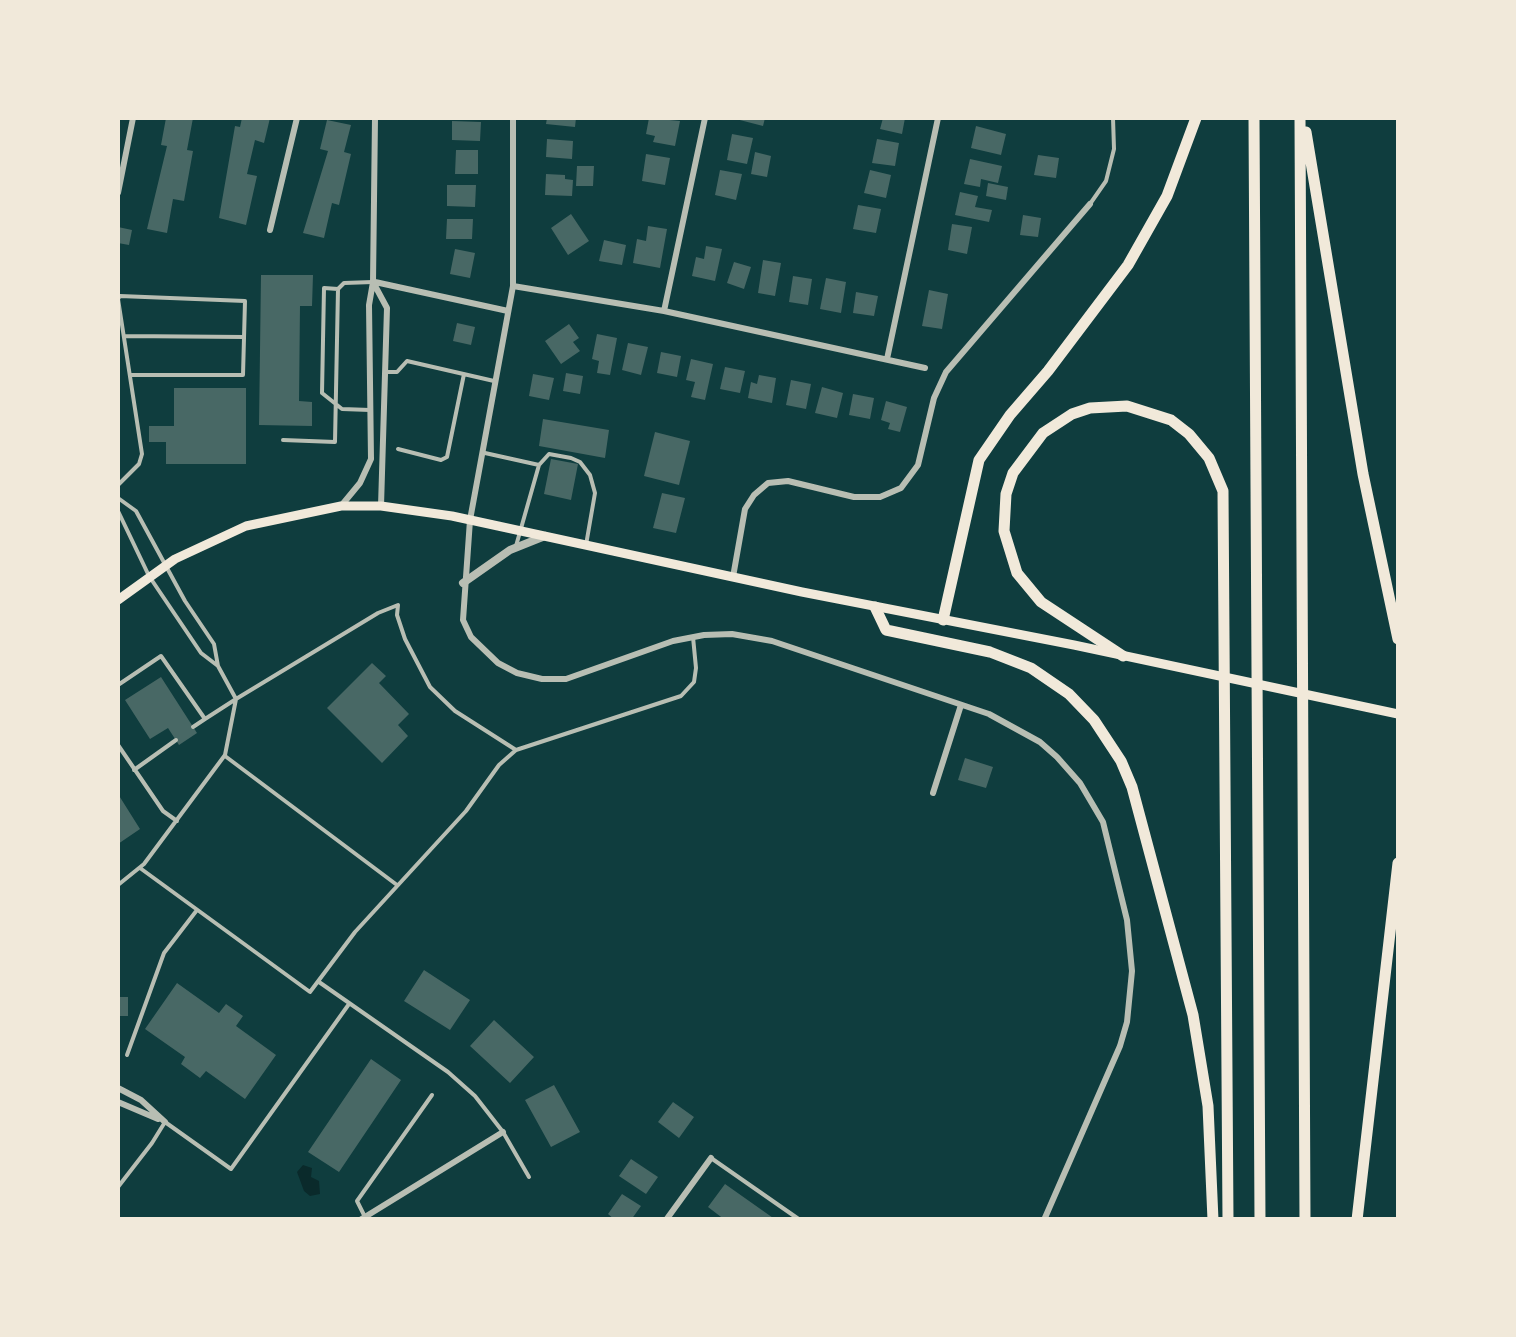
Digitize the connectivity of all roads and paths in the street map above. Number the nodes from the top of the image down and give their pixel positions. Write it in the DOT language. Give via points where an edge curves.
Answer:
graph roads {
  1 [pos="134,118"];
  2 [pos="296,118"];
  3 [pos="375,118"];
  4 [pos="513,118"];
  5 [pos="706,118"];
  6 [pos="938,118"];
  7 [pos="1113,118"];
  8 [pos="1196,118"];
  9 [pos="1254,118"];
  10 [pos="1302,118"];
  11 [pos="118,193"];
  12 [pos="1090,204"];
  13 [pos="270,230"];
  14 [pos="373,282"];
  15 [pos="513,286"];
  16 [pos="338,288"];
  17 [pos="508,311"];
  18 [pos="664,311"];
  19 [pos="124,336"];
  20 [pos="244,337"];
  21 [pos="887,359"];
  22 [pos="925,368"];
  23 [pos="385,372"];
  24 [pos="464,374"];
  25 [pos="130,375"];
  26 [pos="494,382"];
  27 [pos="337,403"];
  28 [pos="371,410"];
  29 [pos="284,440"];
  30 [pos="398,448"];
  31 [pos="481,452"];
  32 [pos="538,465"];
  33 [pos="118,484"];
  34 [pos="118,498"];
  35 [pos="341,506"];
  36 [pos="381,506"];
  37 [pos="118,511"];
  38 [pos="470,520"];
  39 [pos="520,530"];
  40 [pos="545,536"];
  41 [pos="586,545"];
  42 [pos="515,548"];
  43 [pos="166,565"];
  44 [pos="150,576"];
  45 [pos="733,577"];
  46 [pos="463,583"];
  47 [pos="118,600"];
  48 [pos="875,607"];
  49 [pos="943,620"];
  50 [pos="693,638"];
  51 [pos="1398,640"];
  52 [pos="1123,656"];
  53 [pos="218,666"];
  54 [pos="118,684"];
  55 [pos="236,699"];
  56 [pos="962,705"];
  57 [pos="1398,714"];
  58 [pos="205,719"];
  59 [pos="193,727"];
  60 [pos="176,740"];
  61 [pos="118,745"];
  62 [pos="516,750"];
  63 [pos="225,756"];
  64 [pos="134,770"];
  65 [pos="933,793"];
  66 [pos="176,821"];
  67 [pos="1398,863"];
  68 [pos="140,868"];
  69 [pos="118,885"];
  70 [pos="397,885"];
  71 [pos="196,910"];
  72 [pos="319,982"];
  73 [pos="349,1004"];
  74 [pos="127,1055"];
  75 [pos="118,1088"];
  76 [pos="432,1096"];
  77 [pos="118,1102"];
  78 [pos="165,1122"];
  79 [pos="504,1132"];
  80 [pos="711,1158"];
  81 [pos="529,1178"];
  82 [pos="118,1187"];
  83 [pos="362,1218"];
  84 [pos="666,1220"];
  85 [pos="800,1220"];
  86 [pos="1044,1220"];
  87 [pos="1213,1220"];
  88 [pos="1228,1220"];
  89 [pos="1260,1220"];
  90 [pos="1306,1220"];
  91 [pos="1357,1220"];
  1 -- 11 [label="street"];
  2 -- 13 [label="street"];
  3 -- 14 [label="street"];
  4 -- 15 [label="street"];
  5 -- 18 [label="street"];
  6 -- 21 [label="street"];
  7 -- 12 [label="lane" via="1106,181"];
  8 -- 49 [label="highway" via="1167,196 1128,265 979,460"];
  9 -- 89 [label="highway"];
  10 -- 51 [label="highway" via="1362,474"];
  10 -- 90 [label="highway"];
  12 -- 45 [label="street" via="946,372 918,465 901,488 854,497 768,484 746,509"];
  14 -- 16 [label="lane"];
  14 -- 17 [label="street"];
  14 -- 23 [label="street" via="386,308"];
  14 -- 28 [label="street"];
  15 -- 17 [label="street"];
  15 -- 18 [label="street"];
  16 -- 27 [label="lane"];
  16 -- 27 [label="lane" via="324,288 322,393"];
  17 -- 26 [label="street"];
  18 -- 21 [label="street"];
  19 -- 20 [label="lane"];
  19 -- 20 [label="lane" via="120,296 243,299"];
  19 -- 25 [label="lane"];
  20 -- 25 [label="lane" via="243,375"];
  21 -- 22 [label="street"];
  23 -- 24 [label="lane" via="397,372 407,361"];
  23 -- 36 [label="street"];
  24 -- 26 [label="lane"];
  24 -- 30 [label="lane" via="447,457"];
  25 -- 33 [label="lane" via="142,454"];
  26 -- 31 [label="street"];
  27 -- 28 [label="lane"];
  27 -- 29 [label="lane" via="335,442"];
  28 -- 35 [label="street" via="372,460"];
  31 -- 32 [label="lane"];
  31 -- 38 [label="street"];
  32 -- 39 [label="lane"];
  32 -- 41 [label="lane" via="550,454 571,458 590,475 595,493"];
  34 -- 43 [label="lane" via="136,511"];
  35 -- 36 [label="main road"];
  35 -- 43 [label="main road" via="246,526"];
  36 -- 38 [label="main road"];
  37 -- 44 [label="lane"];
  38 -- 39 [label="main road"];
  38 -- 46 [label="street"];
  39 -- 40 [label="main road"];
  39 -- 42 [label="lane"];
  40 -- 41 [label="main road"];
  40 -- 42 [label="street"];
  41 -- 45 [label="main road"];
  42 -- 46 [label="street"];
  43 -- 44 [label="main road"];
  43 -- 53 [label="lane" via="214,644"];
  44 -- 47 [label="main road"];
  44 -- 53 [label="lane" via="201,653"];
  45 -- 48 [label="main road"];
  46 -- 50 [label="street" via="463,620 471,637 498,663 542,679 566,679"];
  48 -- 49 [label="main road"];
  48 -- 87 [label="highway" via="886,630 990,652 1031,668 1069,694 1121,761 1193,1015 1208,1106"];
  49 -- 52 [label="main road"];
  50 -- 56 [label="street" via="772,640"];
  50 -- 62 [label="lane" via="694,682 681,696"];
  52 -- 57 [label="main road"];
  52 -- 88 [label="highway" via="1040,602 1017,573 1004,531 1013,473 1043,433 1090,408 1127,406 1171,420 1209,458 1223,491"];
  53 -- 55 [label="lane"];
  54 -- 58 [label="lane" via="160,656"];
  55 -- 58 [label="lane"];
  55 -- 62 [label="lane" via="398,604 404,639 430,688"];
  55 -- 63 [label="lane"];
  56 -- 65 [label="street"];
  56 -- 86 [label="street" via="1040,742 1080,783 1103,822 1127,920 1127,1022"];
  58 -- 59 [label="lane"];
  60 -- 64 [label="lane"];
  61 -- 64 [label="lane"];
  62 -- 70 [label="lane"];
  63 -- 66 [label="lane"];
  63 -- 70 [label="lane"];
  64 -- 66 [label="lane"];
  66 -- 68 [label="lane"];
  67 -- 91 [label="highway"];
  68 -- 69 [label="lane"];
  68 -- 71 [label="lane"];
  70 -- 72 [label="lane"];
  71 -- 72 [label="lane" via="310,992"];
  71 -- 74 [label="lane" via="164,953"];
  72 -- 73 [label="lane"];
  73 -- 78 [label="lane" via="231,1169"];
  73 -- 79 [label="lane" via="448,1072"];
  75 -- 78 [label="street"];
  76 -- 83 [label="lane" via="357,1201"];
  77 -- 78 [label="street"];
  78 -- 82 [label="lane"];
  79 -- 81 [label="lane"];
  79 -- 83 [label="street"];
  80 -- 84 [label="street"];
  80 -- 85 [label="lane"];
}
